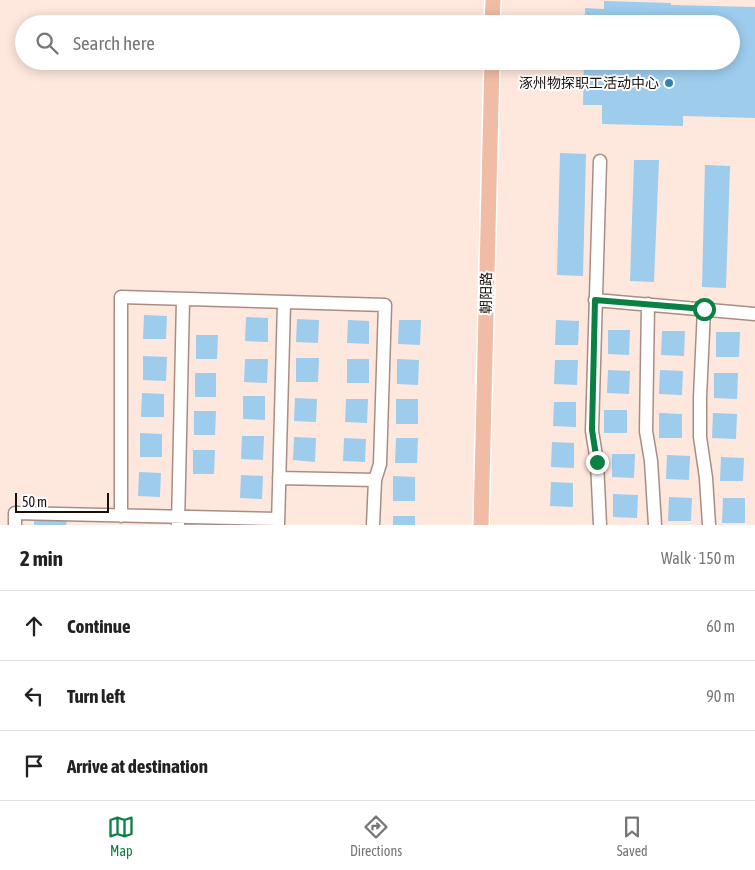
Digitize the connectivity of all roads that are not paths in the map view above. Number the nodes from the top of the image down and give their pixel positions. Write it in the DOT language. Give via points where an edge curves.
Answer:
graph roads {
  1 [pos="493,0"];
  2 [pos="492,15"];
  3 [pos="492,70"];
  4 [pos="600,161"];
  5 [pos="183,300"];
  6 [pos="595,300"];
  7 [pos="284,303"];
  8 [pos="648,304"];
  9 [pos="704,309"];
  10 [pos="755,314"];
  11 [pos="279,478"];
  12 [pos="376,480"];
  13 [pos="121,516"];
  14 [pos="80,520"];
  15 [pos="178,521"];
  16 [pos="278,522"];
  17 [pos="15,525"];
  18 [pos="373,525"];
  19 [pos="481,525"];
  20 [pos="600,525"];
  21 [pos="655,525"];
  22 [pos="709,525"];
  1 -- 2 [label="main road"];
  3 -- 19 [label="main road, 朝阳路"];
  4 -- 6 [label="lane"];
  5 -- 7 [label="lane"];
  5 -- 13 [label="lane" via="121,297"];
  5 -- 15 [label="lane"];
  6 -- 8 [label="lane"];
  6 -- 20 [label="lane" via="592,430"];
  7 -- 11 [label="lane"];
  7 -- 12 [label="lane" via="385,306 380,464"];
  8 -- 9 [label="lane"];
  8 -- 21 [label="lane" via="646,431"];
  9 -- 10 [label="lane"];
  9 -- 22 [label="lane" via="700,437"];
  11 -- 12 [label="lane"];
  11 -- 16 [label="lane"];
  12 -- 18 [label="lane"];
  13 -- 14 [label="lane"];
  13 -- 15 [label="lane"];
  14 -- 17 [label="lane" via="15,513"];
  15 -- 16 [label="lane"];
}
